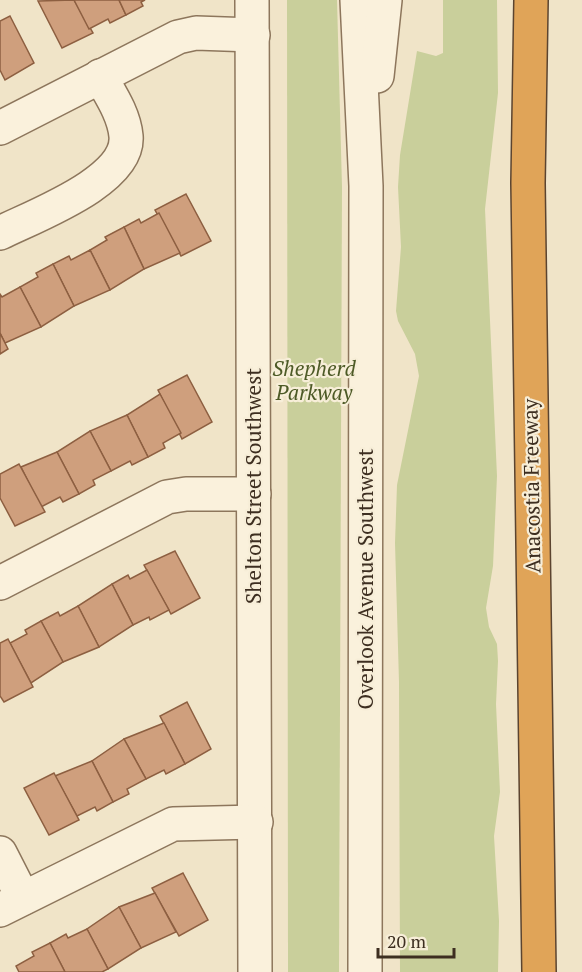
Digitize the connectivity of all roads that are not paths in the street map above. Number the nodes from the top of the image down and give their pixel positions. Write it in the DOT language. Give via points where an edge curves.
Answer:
graph roads {
  1 [pos="252,0"];
  2 [pos="357,0"];
  3 [pos="385,0"];
  4 [pos="531,0"];
  5 [pos="253,35"];
  6 [pos="100,76"];
  7 [pos="0,129"];
  8 [pos="366,186"];
  9 [pos="0,233"];
  10 [pos="254,494"];
  11 [pos="0,583"];
  12 [pos="256,822"];
  13 [pos="0,853"];
  14 [pos="12,904"];
  15 [pos="255,972"];
  16 [pos="365,972"];
  17 [pos="538,972"];
  1 -- 5 [label="street, Shelton Street Southwest"];
  2 -- 8 [label="street, Overlook Avenue Southwest"];
  3 -- 8 [label="street, Overlook Avenue Southwest"];
  4 -- 17 [label="highway, Anacostia Freeway" via="528,183"];
  5 -- 6 [label="street" via="187,34"];
  5 -- 10 [label="street, Shelton Street Southwest"];
  6 -- 7 [label="street"];
  6 -- 9 [label="street" via="123,122 126,136 121,160 102,179"];
  8 -- 16 [label="street, Overlook Avenue Southwest"];
  10 -- 11 [label="street" via="167,497"];
  10 -- 12 [label="street, Shelton Street Southwest"];
  12 -- 14 [label="street" via="173,824"];
  12 -- 15 [label="street, Shelton Street Southwest"];
  13 -- 14 [label="street"];
}
